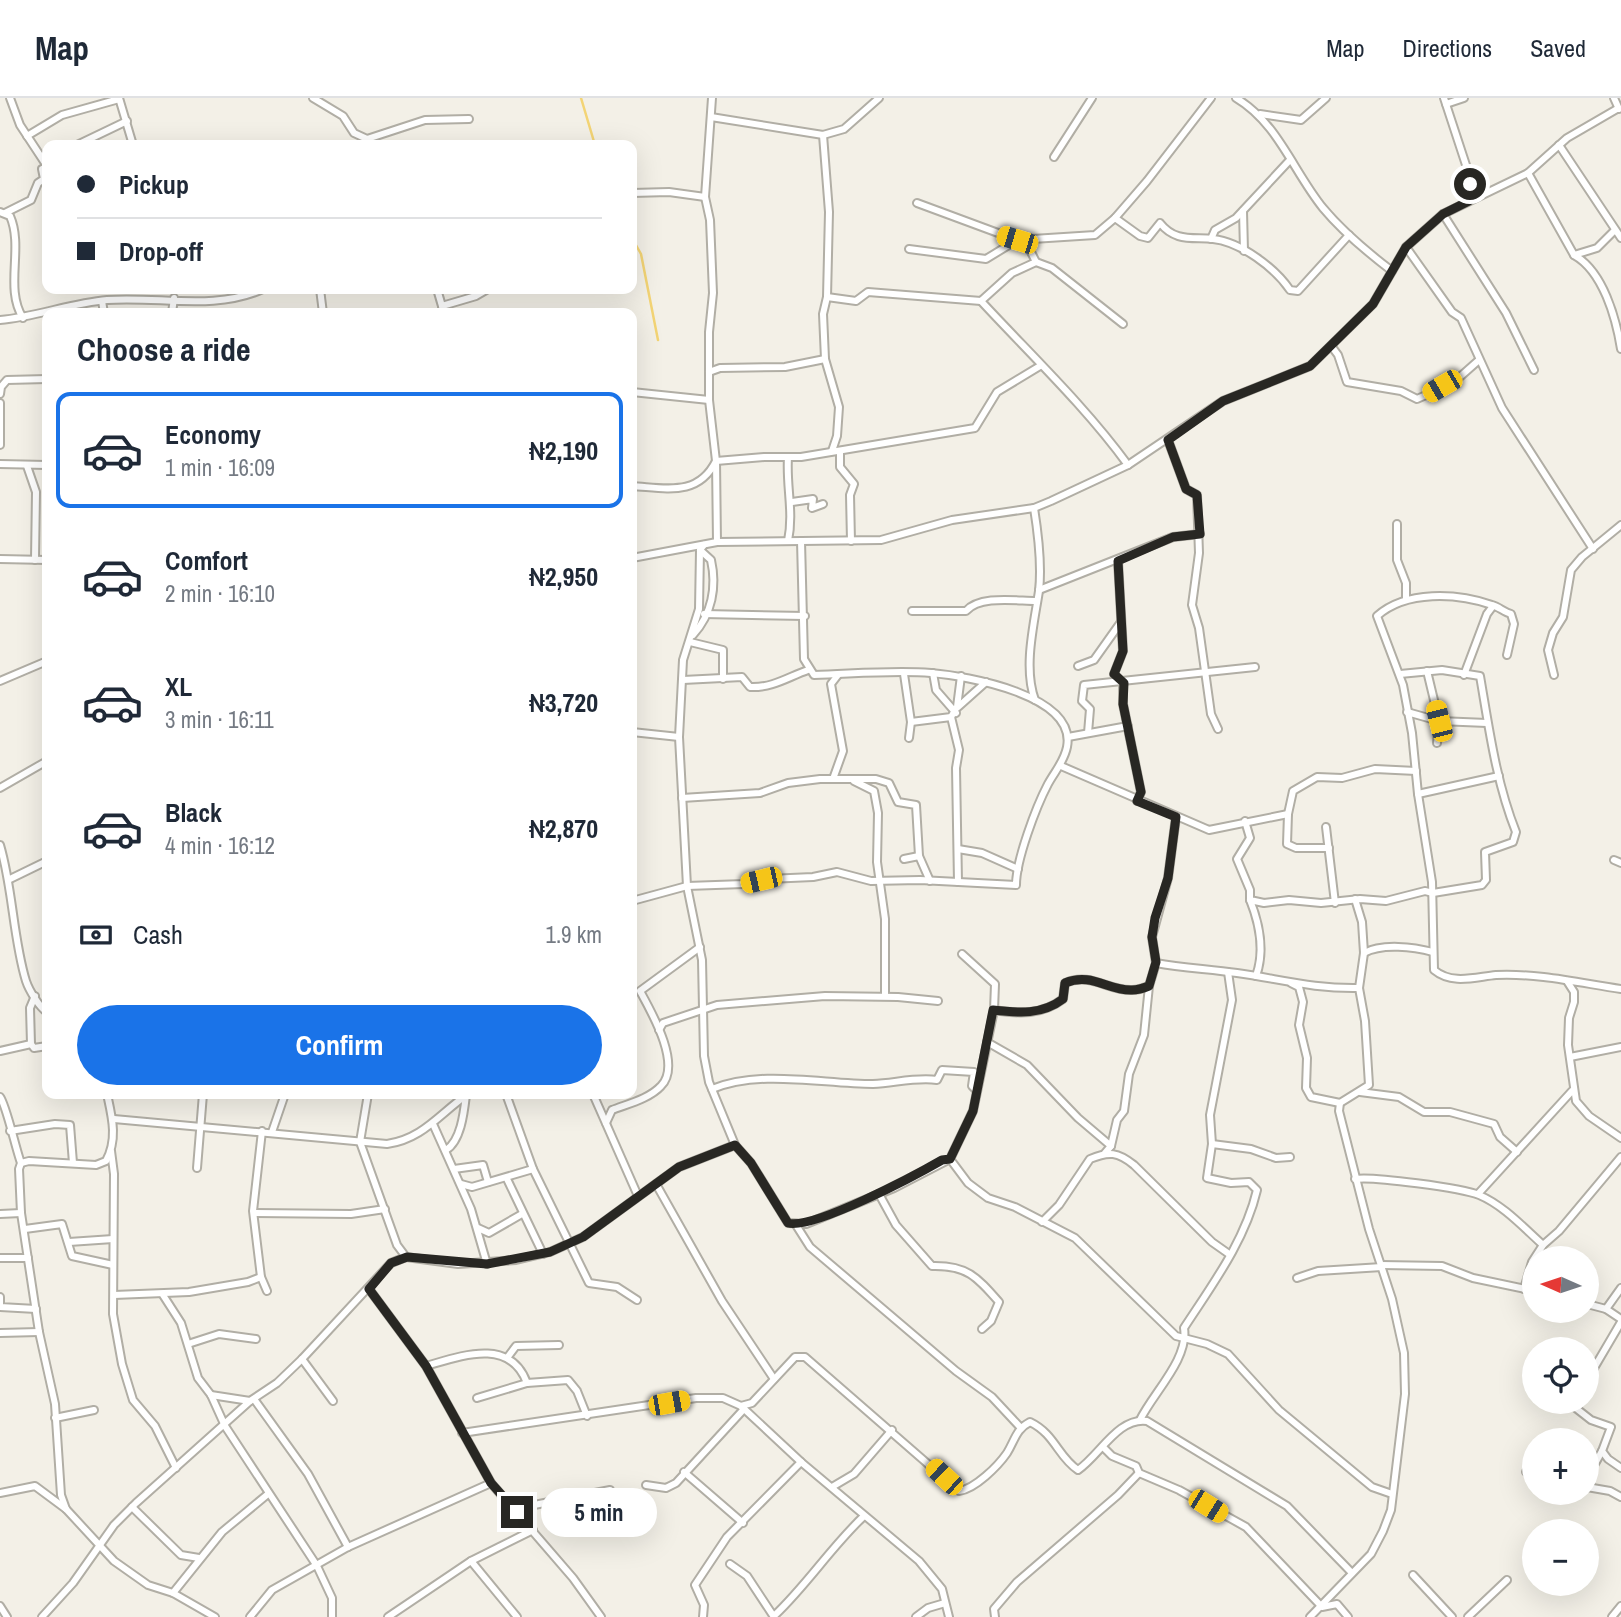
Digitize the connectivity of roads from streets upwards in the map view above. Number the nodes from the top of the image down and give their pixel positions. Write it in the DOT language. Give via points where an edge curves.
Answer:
graph roads {
  1 [pos="10,98"];
  2 [pos="313,98"];
  3 [pos="712,98"];
  4 [pos="879,98"];
  5 [pos="1092,98"];
  6 [pos="1211,98"];
  7 [pos="1236,98"];
  8 [pos="1326,98"];
  9 [pos="1464,98"];
  10 [pos="1614,98"];
  11 [pos="119,99"];
  12 [pos="1445,101"];
  13 [pos="1619,109"];
  14 [pos="1259,114"];
  15 [pos="710,117"];
  16 [pos="470,119"];
  17 [pos="127,121"];
  18 [pos="823,135"];
  19 [pos="27,136"];
  20 [pos="87,140"];
  21 [pos="132,140"];
  22 [pos="1559,145"];
  23 [pos="1054,157"];
  24 [pos="42,158"];
  25 [pos="1289,161"];
  26 [pos="1528,173"];
  27 [pos="42,180"];
  28 [pos="637,193"];
  29 [pos="705,197"];
  30 [pos="1469,201"];
  31 [pos="917,203"];
  32 [pos="1243,211"];
  33 [pos="2,213"];
  34 [pos="1443,214"];
  35 [pos="1115,218"];
  36 [pos="1615,229"];
  37 [pos="1349,235"];
  38 [pos="1621,238"];
  39 [pos="1211,239"];
  40 [pos="1021,240"];
  41 [pos="1406,247"];
  42 [pos="909,249"];
  43 [pos="1244,251"];
  44 [pos="1574,255"];
  45 [pos="1036,262"];
  46 [pos="1392,271"];
  47 [pos="250,294"];
  48 [pos="480,294"];
  49 [pos="828,297"];
  50 [pos="174,298"];
  51 [pos="102,301"];
  52 [pos="981,301"];
  53 [pos="69,308"];
  54 [pos="103,308"];
  55 [pos="173,308"];
  56 [pos="446,308"];
  57 [pos="42,314"];
  58 [pos="23,318"];
  59 [pos="0,320"];
  60 [pos="1123,324"];
  61 [pos="1332,347"];
  62 [pos="1621,349"];
  63 [pos="825,359"];
  64 [pos="1479,360"];
  65 [pos="1040,366"];
  66 [pos="1534,370"];
  67 [pos="709,372"];
  68 [pos="42,379"];
  69 [pos="637,393"];
  70 [pos="0,394"];
  71 [pos="709,400"];
  72 [pos="0,403"];
  73 [pos="1168,440"];
  74 [pos="0,445"];
  75 [pos="836,452"];
  76 [pos="788,457"];
  77 [pos="716,461"];
  78 [pos="0,464"];
  79 [pos="42,465"];
  80 [pos="1128,465"];
  81 [pos="27,466"];
  82 [pos="637,486"];
  83 [pos="792,502"];
  84 [pos="823,504"];
  85 [pos="1034,508"];
  86 [pos="1398,524"];
  87 [pos="1621,525"];
  88 [pos="1200,534"];
  89 [pos="788,541"];
  90 [pos="800,541"];
  91 [pos="851,541"];
  92 [pos="717,542"];
  93 [pos="703,547"];
  94 [pos="1593,550"];
  95 [pos="637,557"];
  96 [pos="0,559"];
  97 [pos="35,560"];
  98 [pos="42,560"];
  99 [pos="1118,561"];
  100 [pos="1039,590"];
  101 [pos="1406,599"];
  102 [pos="1036,601"];
  103 [pos="1493,606"];
  104 [pos="912,611"];
  105 [pos="704,614"];
  106 [pos="805,616"];
  107 [pos="1122,620"];
  108 [pos="690,639"];
  109 [pos="1507,655"];
  110 [pos="42,663"];
  111 [pos="1078,666"];
  112 [pos="1255,667"];
  113 [pos="808,670"];
  114 [pos="1427,671"];
  115 [pos="933,673"];
  116 [pos="839,674"];
  117 [pos="904,674"];
  118 [pos="1205,674"];
  119 [pos="1400,674"];
  120 [pos="1464,675"];
  121 [pos="1554,675"];
  122 [pos="961,677"];
  123 [pos="723,679"];
  124 [pos="1,680"];
  125 [pos="683,680"];
  126 [pos="986,682"];
  127 [pos="1124,683"];
  128 [pos="1030,687"];
  129 [pos="1026,695"];
  130 [pos="1036,701"];
  131 [pos="1407,712"];
  132 [pos="955,713"];
  133 [pos="1439,721"];
  134 [pos="911,722"];
  135 [pos="1487,723"];
  136 [pos="1128,726"];
  137 [pos="1218,729"];
  138 [pos="637,733"];
  139 [pos="1088,733"];
  140 [pos="680,737"];
  141 [pos="1068,737"];
  142 [pos="909,738"];
  143 [pos="1437,743"];
  144 [pos="42,764"];
  145 [pos="1061,766"];
  146 [pos="1416,771"];
  147 [pos="1499,776"];
  148 [pos="833,779"];
  149 [pos="847,779"];
  150 [pos="0,788"];
  151 [pos="1418,794"];
  152 [pos="682,798"];
  153 [pos="1137,801"];
  154 [pos="1288,814"];
  155 [pos="1176,817"];
  156 [pos="1245,821"];
  157 [pos="1326,827"];
  158 [pos="0,845"];
  159 [pos="1329,848"];
  160 [pos="958,849"];
  161 [pos="919,856"];
  162 [pos="904,859"];
  163 [pos="42,863"];
  164 [pos="3,869"];
  165 [pos="1018,869"];
  166 [pos="10,879"];
  167 [pos="879,881"];
  168 [pos="930,881"];
  169 [pos="958,881"];
  170 [pos="687,886"];
  171 [pos="1433,893"];
  172 [pos="637,900"];
  173 [pos="1250,900"];
  174 [pos="1355,900"];
  175 [pos="1335,903"];
  176 [pos="700,947"];
  177 [pos="1364,953"];
  178 [pos="1433,953"];
  179 [pos="962,954"];
  180 [pos="1156,962"];
  181 [pos="1227,972"];
  182 [pos="1256,976"];
  183 [pos="1567,981"];
  184 [pos="1291,983"];
  185 [pos="1149,986"];
  186 [pos="1359,988"];
  187 [pos="1621,989"];
  188 [pos="35,996"];
  189 [pos="884,996"];
  190 [pos="938,1001"];
  191 [pos="704,1007"];
  192 [pos="42,1010"];
  193 [pos="993,1010"];
  194 [pos="659,1030"];
  195 [pos="987,1042"];
  196 [pos="31,1044"];
  197 [pos="42,1047"];
  198 [pos="1621,1047"];
  199 [pos="0,1051"];
  200 [pos="1570,1057"];
  201 [pos="712,1089"];
  202 [pos="976,1090"];
  203 [pos="1572,1091"];
  204 [pos="1360,1092"];
  205 [pos="0,1097"];
  206 [pos="108,1099"];
  207 [pos="203,1099"];
  208 [pos="283,1099"];
  209 [pos="367,1099"];
  210 [pos="460,1099"];
  211 [pos="463,1099"];
  212 [pos="508,1099"];
  213 [pos="595,1099"];
  214 [pos="636,1099"];
  215 [pos="637,1099"];
  216 [pos="1340,1103"];
  217 [pos="114,1119"];
  218 [pos="606,1123"];
  219 [pos="433,1124"];
  220 [pos="201,1126"];
  221 [pos="10,1131"];
  222 [pos="261,1131"];
  223 [pos="272,1132"];
  224 [pos="1621,1138"];
  225 [pos="360,1142"];
  226 [pos="1212,1143"];
  227 [pos="735,1145"];
  228 [pos="1111,1146"];
  229 [pos="446,1150"];
  230 [pos="111,1152"];
  231 [pos="1517,1152"];
  232 [pos="1105,1153"];
  233 [pos="1290,1157"];
  234 [pos="1621,1157"];
  235 [pos="950,1159"];
  236 [pos="22,1163"];
  237 [pos="73,1163"];
  238 [pos="197,1168"];
  239 [pos="454,1169"];
  240 [pos="533,1169"];
  241 [pos="507,1179"];
  242 [pos="1355,1179"];
  243 [pos="488,1182"];
  244 [pos="461,1184"];
  245 [pos="656,1184"];
  246 [pos="879,1194"];
  247 [pos="1478,1194"];
  248 [pos="638,1196"];
  249 [pos="385,1209"];
  250 [pos="20,1213"];
  251 [pos="255,1213"];
  252 [pos="0,1214"];
  253 [pos="523,1214"];
  254 [pos="1042,1222"];
  255 [pos="796,1225"];
  256 [pos="478,1228"];
  257 [pos="25,1229"];
  258 [pos="113,1239"];
  259 [pos="69,1242"];
  260 [pos="571,1242"];
  261 [pos="1543,1245"];
  262 [pos="543,1254"];
  263 [pos="1229,1254"];
  264 [pos="407,1257"];
  265 [pos="0,1258"];
  266 [pos="28,1258"];
  267 [pos="487,1264"];
  268 [pos="113,1265"];
  269 [pos="1382,1266"];
  270 [pos="261,1277"];
  271 [pos="1297,1278"];
  272 [pos="1621,1288"];
  273 [pos="369,1289"];
  274 [pos="1522,1289"];
  275 [pos="267,1291"];
  276 [pos="114,1295"];
  277 [pos="163,1295"];
  278 [pos="0,1297"];
  279 [pos="637,1300"];
  280 [pos="1600,1307"];
  281 [pos="36,1309"];
  282 [pos="1606,1309"];
  283 [pos="1621,1321"];
  284 [pos="982,1329"];
  285 [pos="39,1332"];
  286 [pos="0,1333"];
  287 [pos="256,1339"];
  288 [pos="1186,1340"];
  289 [pos="188,1344"];
  290 [pos="559,1345"];
  291 [pos="507,1358"];
  292 [pos="302,1359"];
  293 [pos="1599,1359"];
  294 [pos="426,1366"];
  295 [pos="775,1380"];
  296 [pos="527,1383"];
  297 [pos="211,1395"];
  298 [pos="477,1398"];
  299 [pos="252,1400"];
  300 [pos="333,1401"];
  301 [pos="743,1408"];
  302 [pos="94,1410"];
  303 [pos="1584,1414"];
  304 [pos="587,1416"];
  305 [pos="55,1418"];
  306 [pos="1140,1420"];
  307 [pos="225,1426"];
  308 [pos="1020,1427"];
  309 [pos="892,1430"];
  310 [pos="463,1433"];
  311 [pos="1103,1447"];
  312 [pos="1602,1451"];
  313 [pos="1599,1456"];
  314 [pos="801,1462"];
  315 [pos="176,1468"];
  316 [pos="1621,1468"];
  317 [pos="684,1472"];
  318 [pos="1139,1473"];
  319 [pos="491,1483"];
  320 [pos="646,1485"];
  321 [pos="832,1487"];
  322 [pos="1599,1489"];
  323 [pos="610,1490"];
  324 [pos="0,1493"];
  325 [pos="268,1494"];
  326 [pos="1392,1494"];
  327 [pos="1621,1497"];
  328 [pos="132,1507"];
  329 [pos="66,1509"];
  330 [pos="514,1509"];
  331 [pos="864,1516"];
  332 [pos="743,1522"];
  333 [pos="533,1530"];
  334 [pos="348,1547"];
  335 [pos="99,1548"];
  336 [pos="199,1558"];
  337 [pos="471,1561"];
  338 [pos="730,1563"];
  339 [pos="317,1566"];
  340 [pos="1352,1573"];
  341 [pos="1413,1575"];
  342 [pos="1507,1580"];
  343 [pos="173,1593"];
  344 [pos="944,1603"];
  345 [pos="0,1606"];
  346 [pos="1621,1606"];
  347 [pos="1322,1607"];
  348 [pos="400,1609"];
  349 [pos="1442,1609"];
  350 [pos="7,1617"];
  351 [pos="42,1617"];
  352 [pos="215,1617"];
  353 [pos="250,1617"];
  354 [pos="332,1617"];
  355 [pos="388,1617"];
  356 [pos="406,1617"];
  357 [pos="517,1617"];
  358 [pos="601,1617"];
  359 [pos="703,1617"];
  360 [pos="774,1617"];
  361 [pos="916,1617"];
  362 [pos="948,1617"];
  363 [pos="995,1617"];
  364 [pos="1310,1617"];
  365 [pos="1348,1617"];
  366 [pos="1435,1617"];
  367 [pos="1452,1617"];
  368 [pos="1468,1617"];
  369 [pos="1612,1617"];
  1 -- 19 [label="street"];
  2 -- 16 [label="street" via="343,116 354,133 367,139 425,120"];
  3 -- 15 [label="street"];
  4 -- 18 [label="street" via="844,129"];
  5 -- 23 [label="street"];
  6 -- 35 [label="street"];
  7 -- 14 [label="street"];
  8 -- 14 [label="street" via="1300,120"];
  9 -- 12 [label="street"];
  10 -- 13 [label="street"];
  11 -- 17 [label="street"];
  11 -- 19 [label="street" via="62,115"];
  12 -- 30 [label="street" via="1466,165"];
  13 -- 22 [label="street"];
  14 -- 25 [label="street"];
  15 -- 18 [label="street"];
  15 -- 29 [label="street"];
  17 -- 20 [label="street"];
  17 -- 21 [label="street"];
  18 -- 49 [label="street" via="829,212"];
  19 -- 24 [label="street"];
  22 -- 26 [label="street"];
  22 -- 36 [label="street"];
  25 -- 32 [label="street"];
  25 -- 37 [label="street"];
  26 -- 30 [label="street"];
  26 -- 44 [label="street"];
  27 -- 33 [label="street" via="31,200"];
  28 -- 29 [label="street"];
  29 -- 67 [label="street" via="713,293"];
  30 -- 34 [label="street"];
  31 -- 40 [label="street"];
  32 -- 39 [label="street" via="1215,230"];
  32 -- 43 [label="street"];
  33 -- 58 [label="street" via="10,216 16,229 15,305"];
  34 -- 41 [label="street"];
  34 -- 66 [label="street" via="1506,313"];
  35 -- 39 [label="street" via="1148,238 1160,223 1169,235"];
  35 -- 40 [label="street" via="1095,235"];
  36 -- 38 [label="street"];
  36 -- 44 [label="street" via="1597,248"];
  37 -- 43 [label="street" via="1298,291 1290,290"];
  37 -- 46 [label="street"];
  39 -- 43 [label="street"];
  40 -- 42 [label="street" via="986,259"];
  40 -- 45 [label="street"];
  41 -- 46 [label="street"];
  41 -- 64 [label="street" via="1461,318"];
  44 -- 62 [label="street" via="1584,261 1605,295 1617,323"];
  45 -- 52 [label="street" via="1012,273"];
  45 -- 60 [label="street" via="1052,268"];
  46 -- 61 [label="street" via="1373,304"];
  47 -- 50 [label="street" via="209,302"];
  48 -- 56 [label="street"];
  49 -- 52 [label="street" via="856,301 868,292"];
  49 -- 63 [label="street" via="823,314"];
  50 -- 51 [label="street"];
  50 -- 55 [label="street"];
  51 -- 53 [label="street"];
  51 -- 54 [label="street"];
  52 -- 65 [label="street"];
  57 -- 58 [label="street"];
  58 -- 59 [label="street"];
  61 -- 64 [label="street" via="1347,382 1401,391 1417,399 1452,383"];
  61 -- 73 [label="street" via="1310,366 1223,401"];
  63 -- 67 [label="street"];
  63 -- 75 [label="street" via="839,407"];
  64 -- 94 [label="street" via="1503,408"];
  65 -- 75 [label="street" via="997,392 975,428"];
  65 -- 80 [label="street"];
  67 -- 71 [label="street"];
  68 -- 70 [label="street" via="7,380"];
  69 -- 71 [label="street"];
  71 -- 77 [label="street"];
  72 -- 74 [label="street"];
  73 -- 80 [label="street"];
  73 -- 88 [label="street" via="1186,489 1197,495"];
  75 -- 76 [label="street"];
  75 -- 91 [label="street" via="840,467 853,484"];
  76 -- 77 [label="street"];
  76 -- 83 [label="street" via="787,493"];
  77 -- 82 [label="street" via="710,474 688,488"];
  77 -- 92 [label="street"];
  78 -- 81 [label="street"];
  79 -- 81 [label="street"];
  80 -- 85 [label="street"];
  81 -- 97 [label="street" via="36,492"];
  83 -- 84 [label="street" via="813,499 812,508"];
  83 -- 89 [label="street"];
  85 -- 91 [label="street" via="952,520 881,540"];
  85 -- 100 [label="street"];
  86 -- 101 [label="street" via="1397,560"];
  87 -- 94 [label="street"];
  88 -- 99 [label="street" via="1173,537"];
  88 -- 118 [label="street" via="1192,605"];
  89 -- 90 [label="street"];
  89 -- 92 [label="street"];
  90 -- 91 [label="street"];
  90 -- 106 [label="street"];
  92 -- 93 [label="street"];
  93 -- 95 [label="street"];
  93 -- 105 [label="street" via="715,577 710,607"];
  93 -- 108 [label="street" via="699,609"];
  94 -- 121 [label="street" via="1571,570 1563,617 1548,650"];
  96 -- 97 [label="street"];
  97 -- 98 [label="street"];
  99 -- 100 [label="street"];
  99 -- 107 [label="street"];
  100 -- 102 [label="street"];
  101 -- 103 [label="street" via="1436,594"];
  101 -- 119 [label="street" via="1379,614 1377,620"];
  102 -- 104 [label="street" via="987,601 966,611"];
  102 -- 128 [label="street"];
  103 -- 109 [label="street" via="1511,614 1514,624"];
  103 -- 120 [label="street"];
  105 -- 106 [label="street"];
  105 -- 108 [label="street"];
  106 -- 113 [label="street"];
  107 -- 111 [label="street" via="1094,660"];
  107 -- 127 [label="street" via="1123,651 1114,674"];
  108 -- 123 [label="street" via="723,650"];
  108 -- 125 [label="street"];
  110 -- 124 [label="street"];
  112 -- 118 [label="street"];
  113 -- 116 [label="street" via="814,675"];
  113 -- 123 [label="street" via="760,687 751,687 742,677"];
  114 -- 119 [label="street"];
  114 -- 120 [label="street"];
  114 -- 133 [label="street"];
  115 -- 117 [label="street"];
  115 -- 122 [label="street"];
  115 -- 132 [label="street" via="936,690"];
  116 -- 117 [label="street"];
  116 -- 148 [label="street" via="831,684 843,751"];
  117 -- 134 [label="street"];
  118 -- 127 [label="street"];
  118 -- 137 [label="street"];
  119 -- 131 [label="street"];
  120 -- 135 [label="street" via="1480,676"];
  122 -- 126 [label="street"];
  122 -- 132 [label="street"];
  123 -- 125 [label="street"];
  125 -- 140 [label="street"];
  126 -- 129 [label="street"];
  126 -- 132 [label="street"];
  127 -- 136 [label="street"];
  127 -- 139 [label="street" via="1084,685 1082,701 1090,709"];
  128 -- 129 [label="street"];
  128 -- 130 [label="street"];
  129 -- 130 [label="street"];
  130 -- 141 [label="street" via="1054,711"];
  131 -- 133 [label="street"];
  131 -- 146 [label="street"];
  132 -- 134 [label="street"];
  132 -- 160 [label="street"];
  133 -- 135 [label="street"];
  133 -- 143 [label="street"];
  134 -- 142 [label="street"];
  135 -- 147 [label="street"];
  136 -- 139 [label="street"];
  136 -- 153 [label="street" via="1141,792"];
  138 -- 140 [label="street"];
  139 -- 141 [label="street"];
  140 -- 152 [label="street"];
  141 -- 145 [label="street"];
  144 -- 150 [label="street"];
  145 -- 153 [label="street"];
  145 -- 165 [label="street" via="1037,807"];
  146 -- 151 [label="street"];
  146 -- 154 [label="street" via="1375,769 1342,778 1317,777 1293,791"];
  147 -- 151 [label="street"];
  147 -- 171 [label="street" via="1516,832 1513,842 1485,852 1486,880 1482,885"];
  148 -- 149 [label="street"];
  148 -- 152 [label="street" via="788,783 760,793"];
  149 -- 161 [label="street" via="889,783 898,802 915,804"];
  149 -- 167 [label="street" via="874,790"];
  151 -- 171 [label="street"];
  152 -- 170 [label="street"];
  153 -- 155 [label="street"];
  154 -- 156 [label="street"];
  154 -- 159 [label="street" via="1287,844"];
  155 -- 156 [label="street" via="1209,830"];
  155 -- 180 [label="street" via="1168,878 1152,937"];
  156 -- 173 [label="street" via="1250,838 1237,859"];
  157 -- 159 [label="street"];
  158 -- 164 [label="street"];
  159 -- 175 [label="street"];
  160 -- 165 [label="street" via="982,853"];
  160 -- 169 [label="street"];
  161 -- 162 [label="street"];
  161 -- 168 [label="street"];
  163 -- 166 [label="street"];
  164 -- 166 [label="street"];
  165 -- 169 [label="street" via="1016,885"];
  166 -- 188 [label="street" via="26,982"];
  167 -- 168 [label="street"];
  167 -- 170 [label="street" via="837,872"];
  167 -- 189 [label="street" via="885,919"];
  168 -- 169 [label="street"];
  170 -- 172 [label="street"];
  170 -- 176 [label="street"];
  171 -- 174 [label="street" via="1386,901"];
  171 -- 178 [label="street"];
  173 -- 175 [label="street"];
  173 -- 182 [label="street" via="1258,919 1262,960"];
  174 -- 175 [label="street"];
  174 -- 177 [label="street"];
  176 -- 191 [label="street"];
  176 -- 194 [label="street" via="640,991"];
  177 -- 178 [label="street" via="1417,948"];
  177 -- 186 [label="street"];
  178 -- 183 [label="street" via="1434,970 1441,976 1546,976"];
  179 -- 193 [label="street" via="995,984"];
  180 -- 181 [label="street"];
  180 -- 185 [label="street"];
  181 -- 182 [label="street"];
  181 -- 226 [label="street" via="1233,989 1210,1115"];
  182 -- 184 [label="street"];
  183 -- 187 [label="street"];
  183 -- 200 [label="street" via="1574,1002 1569,1018"];
  184 -- 186 [label="street"];
  184 -- 216 [label="street" via="1299,987 1303,1002 1300,1025 1307,1088 1311,1097"];
  185 -- 193 [label="street" via="1130,991 1076,978 1065,983 1063,999 1049,1010"];
  185 -- 228 [label="street" via="1144,1035 1131,1066 1124,1111"];
  186 -- 204 [label="street" via="1369,1085"];
  188 -- 192 [label="street"];
  188 -- 196 [label="street" via="30,1008"];
  189 -- 190 [label="street"];
  189 -- 191 [label="street" via="825,996"];
  191 -- 194 [label="street" via="663,1023"];
  191 -- 201 [label="street" via="704,1056"];
  193 -- 195 [label="street"];
  194 -- 215 [label="street" via="669,1067 667,1078 660,1088"];
  195 -- 202 [label="street"];
  195 -- 228 [label="street" via="1027,1065"];
  196 -- 197 [label="street"];
  196 -- 199 [label="street"];
  198 -- 200 [label="street"];
  200 -- 203 [label="street"];
  201 -- 202 [label="street" via="754,1080 873,1084 937,1080 942,1070 974,1072 972,1086"];
  201 -- 227 [label="street"];
  202 -- 235 [label="street" via="973,1111"];
  203 -- 224 [label="street" via="1589,1116"];
  203 -- 231 [label="street"];
  204 -- 216 [label="street"];
  204 -- 231 [label="street" via="1399,1097 1424,1112 1483,1119 1494,1124"];
  205 -- 221 [label="street"];
  206 -- 217 [label="street"];
  207 -- 220 [label="street"];
  208 -- 223 [label="street"];
  209 -- 225 [label="street"];
  210 -- 219 [label="street"];
  211 -- 229 [label="street" via="463,1118 452,1147"];
  212 -- 240 [label="street"];
  213 -- 218 [label="street"];
  214 -- 218 [label="street" via="612,1110"];
  216 -- 242 [label="street"];
  217 -- 220 [label="street"];
  217 -- 230 [label="street"];
  218 -- 248 [label="street"];
  219 -- 225 [label="street" via="403,1142"];
  219 -- 229 [label="street"];
  220 -- 222 [label="street"];
  220 -- 238 [label="street"];
  221 -- 236 [label="street"];
  221 -- 237 [label="street" via="70,1125"];
  222 -- 223 [label="street"];
  222 -- 251 [label="street"];
  223 -- 225 [label="street"];
  225 -- 249 [label="street"];
  226 -- 233 [label="street"];
  226 -- 263 [label="street" via="1207,1178 1249,1182 1257,1190 1251,1216"];
  227 -- 245 [label="street" via="700,1157"];
  227 -- 255 [label="street" via="788,1223"];
  228 -- 232 [label="street"];
  229 -- 239 [label="street"];
  230 -- 237 [label="street" via="106,1161 96,1165"];
  230 -- 258 [label="street"];
  231 -- 247 [label="street"];
  232 -- 254 [label="street" via="1090,1159"];
  232 -- 263 [label="street" via="1122,1155"];
  234 -- 261 [label="street"];
  235 -- 246 [label="street"];
  235 -- 254 [label="street" via="968,1183 988,1198"];
  236 -- 237 [label="street"];
  236 -- 250 [label="street"];
  239 -- 243 [label="street" via="483,1165"];
  239 -- 244 [label="street"];
  240 -- 241 [label="street"];
  240 -- 260 [label="street"];
  241 -- 243 [label="street"];
  241 -- 253 [label="street"];
  242 -- 247 [label="street" via="1387,1179"];
  242 -- 269 [label="street"];
  243 -- 244 [label="street"];
  244 -- 256 [label="street"];
  245 -- 248 [label="street"];
  245 -- 295 [label="street" via="722,1301"];
  246 -- 255 [label="street"];
  246 -- 284 [label="street" via="896,1225 932,1266 955,1265 972,1274 999,1301 991,1321"];
  247 -- 261 [label="street"];
  248 -- 260 [label="street"];
  249 -- 251 [label="street" via="351,1214"];
  249 -- 264 [label="street" via="397,1245"];
  250 -- 252 [label="street"];
  250 -- 257 [label="street"];
  251 -- 270 [label="street"];
  253 -- 256 [label="street" via="489,1233"];
  253 -- 262 [label="street"];
  254 -- 288 [label="street" via="1075,1238 1176,1336"];
  255 -- 308 [label="street" via="810,1247 992,1397"];
  256 -- 267 [label="street"];
  257 -- 259 [label="street" via="56,1223 65,1229"];
  257 -- 266 [label="street"];
  258 -- 259 [label="street"];
  258 -- 268 [label="street"];
  259 -- 268 [label="street" via="72,1256"];
  260 -- 262 [label="street"];
  260 -- 279 [label="street" via="589,1283 617,1287"];
  262 -- 267 [label="street"];
  263 -- 288 [label="street" via="1184,1328"];
  264 -- 267 [label="street"];
  264 -- 273 [label="street" via="391,1263"];
  265 -- 266 [label="street"];
  266 -- 281 [label="street"];
  268 -- 276 [label="street"];
  269 -- 271 [label="street" via="1318,1271"];
  269 -- 274 [label="street" via="1442,1266"];
  269 -- 326 [label="street" via="1395,1310 1405,1374"];
  270 -- 275 [label="street"];
  270 -- 277 [label="street"];
  272 -- 282 [label="street"];
  273 -- 292 [label="street"];
  273 -- 294 [label="street"];
  276 -- 277 [label="street"];
  276 -- 315 [label="street" via="122,1364 133,1400 155,1426"];
  277 -- 289 [label="street"];
  278 -- 281 [label="street" via="0,1307"];
  280 -- 282 [label="street"];
  281 -- 285 [label="street"];
  282 -- 283 [label="street"];
  283 -- 293 [label="street"];
  285 -- 286 [label="street"];
  285 -- 305 [label="street"];
  287 -- 289 [label="street" via="219,1334"];
  288 -- 306 [label="street"];
  288 -- 326 [label="street" via="1228,1354 1279,1410 1365,1482"];
  289 -- 297 [label="street" via="198,1378"];
  290 -- 291 [label="street" via="516,1346"];
  291 -- 294 [label="street" via="469,1354"];
  291 -- 296 [label="street" via="522,1369"];
  292 -- 299 [label="street"];
  292 -- 300 [label="street"];
  294 -- 310 [label="street"];
  295 -- 301 [label="street"];
  295 -- 309 [label="street" via="795,1357 805,1356"];
  296 -- 298 [label="street"];
  296 -- 304 [label="street" via="572,1381"];
  297 -- 299 [label="street"];
  297 -- 307 [label="street"];
  299 -- 307 [label="street"];
  299 -- 334 [label="street" via="308,1474"];
  301 -- 304 [label="street" via="723,1398 696,1398"];
  301 -- 314 [label="street"];
  301 -- 317 [label="street"];
  302 -- 305 [label="street"];
  303 -- 312 [label="street" via="1611,1427"];
  304 -- 310 [label="street"];
  305 -- 329 [label="street"];
  306 -- 311 [label="street" via="1125,1425"];
  306 -- 340 [label="street" via="1287,1506"];
  307 -- 315 [label="street"];
  307 -- 325 [label="street"];
  308 -- 309 [label="street" via="1006,1454 963,1491 955,1490"];
  308 -- 311 [label="street" via="1030,1422 1040,1427 1078,1470"];
  309 -- 321 [label="street" via="854,1474"];
  310 -- 319 [label="street"];
  311 -- 318 [label="street" via="1136,1466"];
  312 -- 313 [label="street"];
  312 -- 316 [label="street"];
  314 -- 321 [label="street"];
  314 -- 332 [label="street"];
  315 -- 328 [label="street"];
  317 -- 320 [label="street" via="666,1488"];
  317 -- 332 [label="street"];
  318 -- 347 [label="street" via="1246,1527"];
  318 -- 363 [label="street" via="1017,1582 994,1609"];
  319 -- 330 [label="street"];
  319 -- 334 [label="street"];
  321 -- 331 [label="street"];
  322 -- 327 [label="street"];
  323 -- 330 [label="street"];
  324 -- 329 [label="street" via="35,1486"];
  325 -- 336 [label="street"];
  325 -- 339 [label="street"];
  326 -- 340 [label="street" via="1383,1531 1371,1554"];
  328 -- 335 [label="street"];
  328 -- 336 [label="street" via="181,1555"];
  329 -- 335 [label="street"];
  330 -- 333 [label="street"];
  331 -- 344 [label="street" via="919,1561 942,1589"];
  331 -- 360 [label="street"];
  332 -- 359 [label="street" via="727,1537 695,1585 704,1605"];
  333 -- 337 [label="street"];
  333 -- 358 [label="street"];
  334 -- 339 [label="street"];
  335 -- 343 [label="street" via="148,1585"];
  335 -- 351 [label="street"];
  336 -- 343 [label="street"];
  337 -- 348 [label="street"];
  337 -- 357 [label="street"];
  338 -- 360 [label="street" via="747,1576"];
  339 -- 353 [label="street" via="272,1590"];
  339 -- 354 [label="street" via="332,1598"];
  340 -- 347 [label="street"];
  341 -- 349 [label="street"];
  342 -- 368 [label="street"];
  343 -- 352 [label="street"];
  344 -- 361 [label="street"];
  344 -- 362 [label="street"];
  345 -- 350 [label="street"];
  346 -- 369 [label="street"];
  347 -- 364 [label="street"];
  347 -- 365 [label="street" via="1337,1604"];
  348 -- 355 [label="street"];
  348 -- 356 [label="street"];
  349 -- 366 [label="street"];
  349 -- 367 [label="street"];
}
